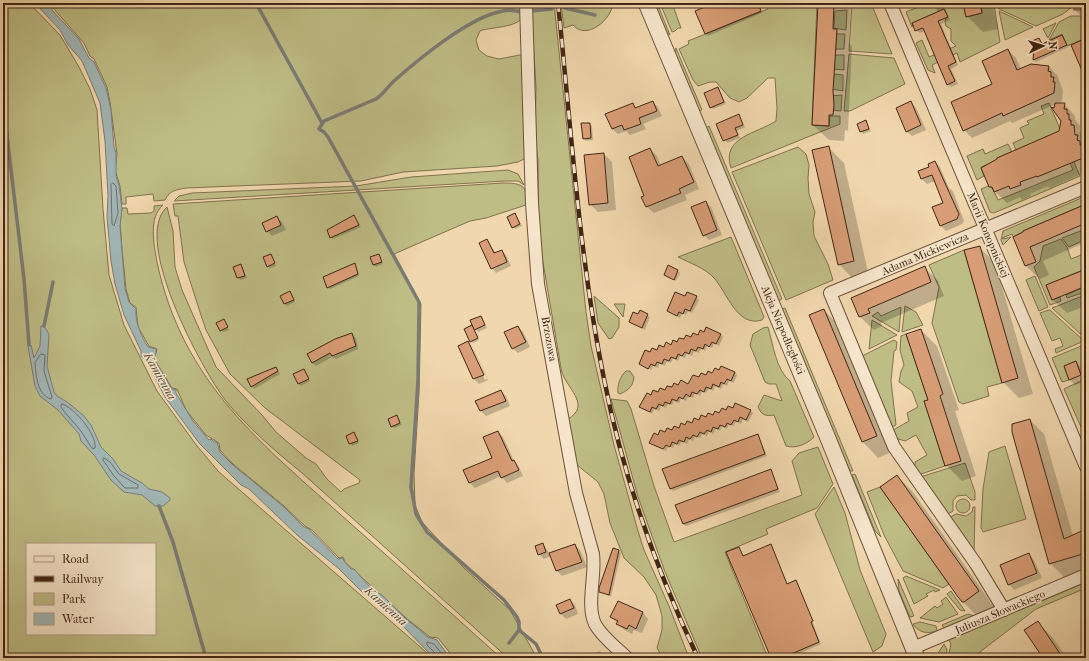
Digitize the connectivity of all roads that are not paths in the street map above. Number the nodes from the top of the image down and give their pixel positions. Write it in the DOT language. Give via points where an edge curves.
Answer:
graph roads {
  1 [pos="526,3"];
  2 [pos="646,3"];
  3 [pos="890,3"];
  4 [pos="1086,187"];
  5 [pos="986,228"];
  6 [pos="1086,467"];
  7 [pos="1086,575"];
  8 [pos="1004,610"];
  9 [pos="915,653"];
  10 [pos="627,658"];
  1 -- 10 [label="street, Brzozowa" via="531,186 538,284 576,493 593,554 592,614 599,629"];
  2 -- 9 [label="street, Aleja Niepodległości"];
  3 -- 5 [label="street, Marii Konopnickiej"];
  4 -- 5 [label="street, Adama Mickiewicza"];
  5 -- 6 [label="street, Marii Konopnickiej"];
  5 -- 8 [label="street, Adama Mickiewicza" via="830,293 894,447 976,564"];
  7 -- 8 [label="street, Juliusza Słowackiego"];
  8 -- 9 [label="street, Juliusza Słowackiego"];
}
